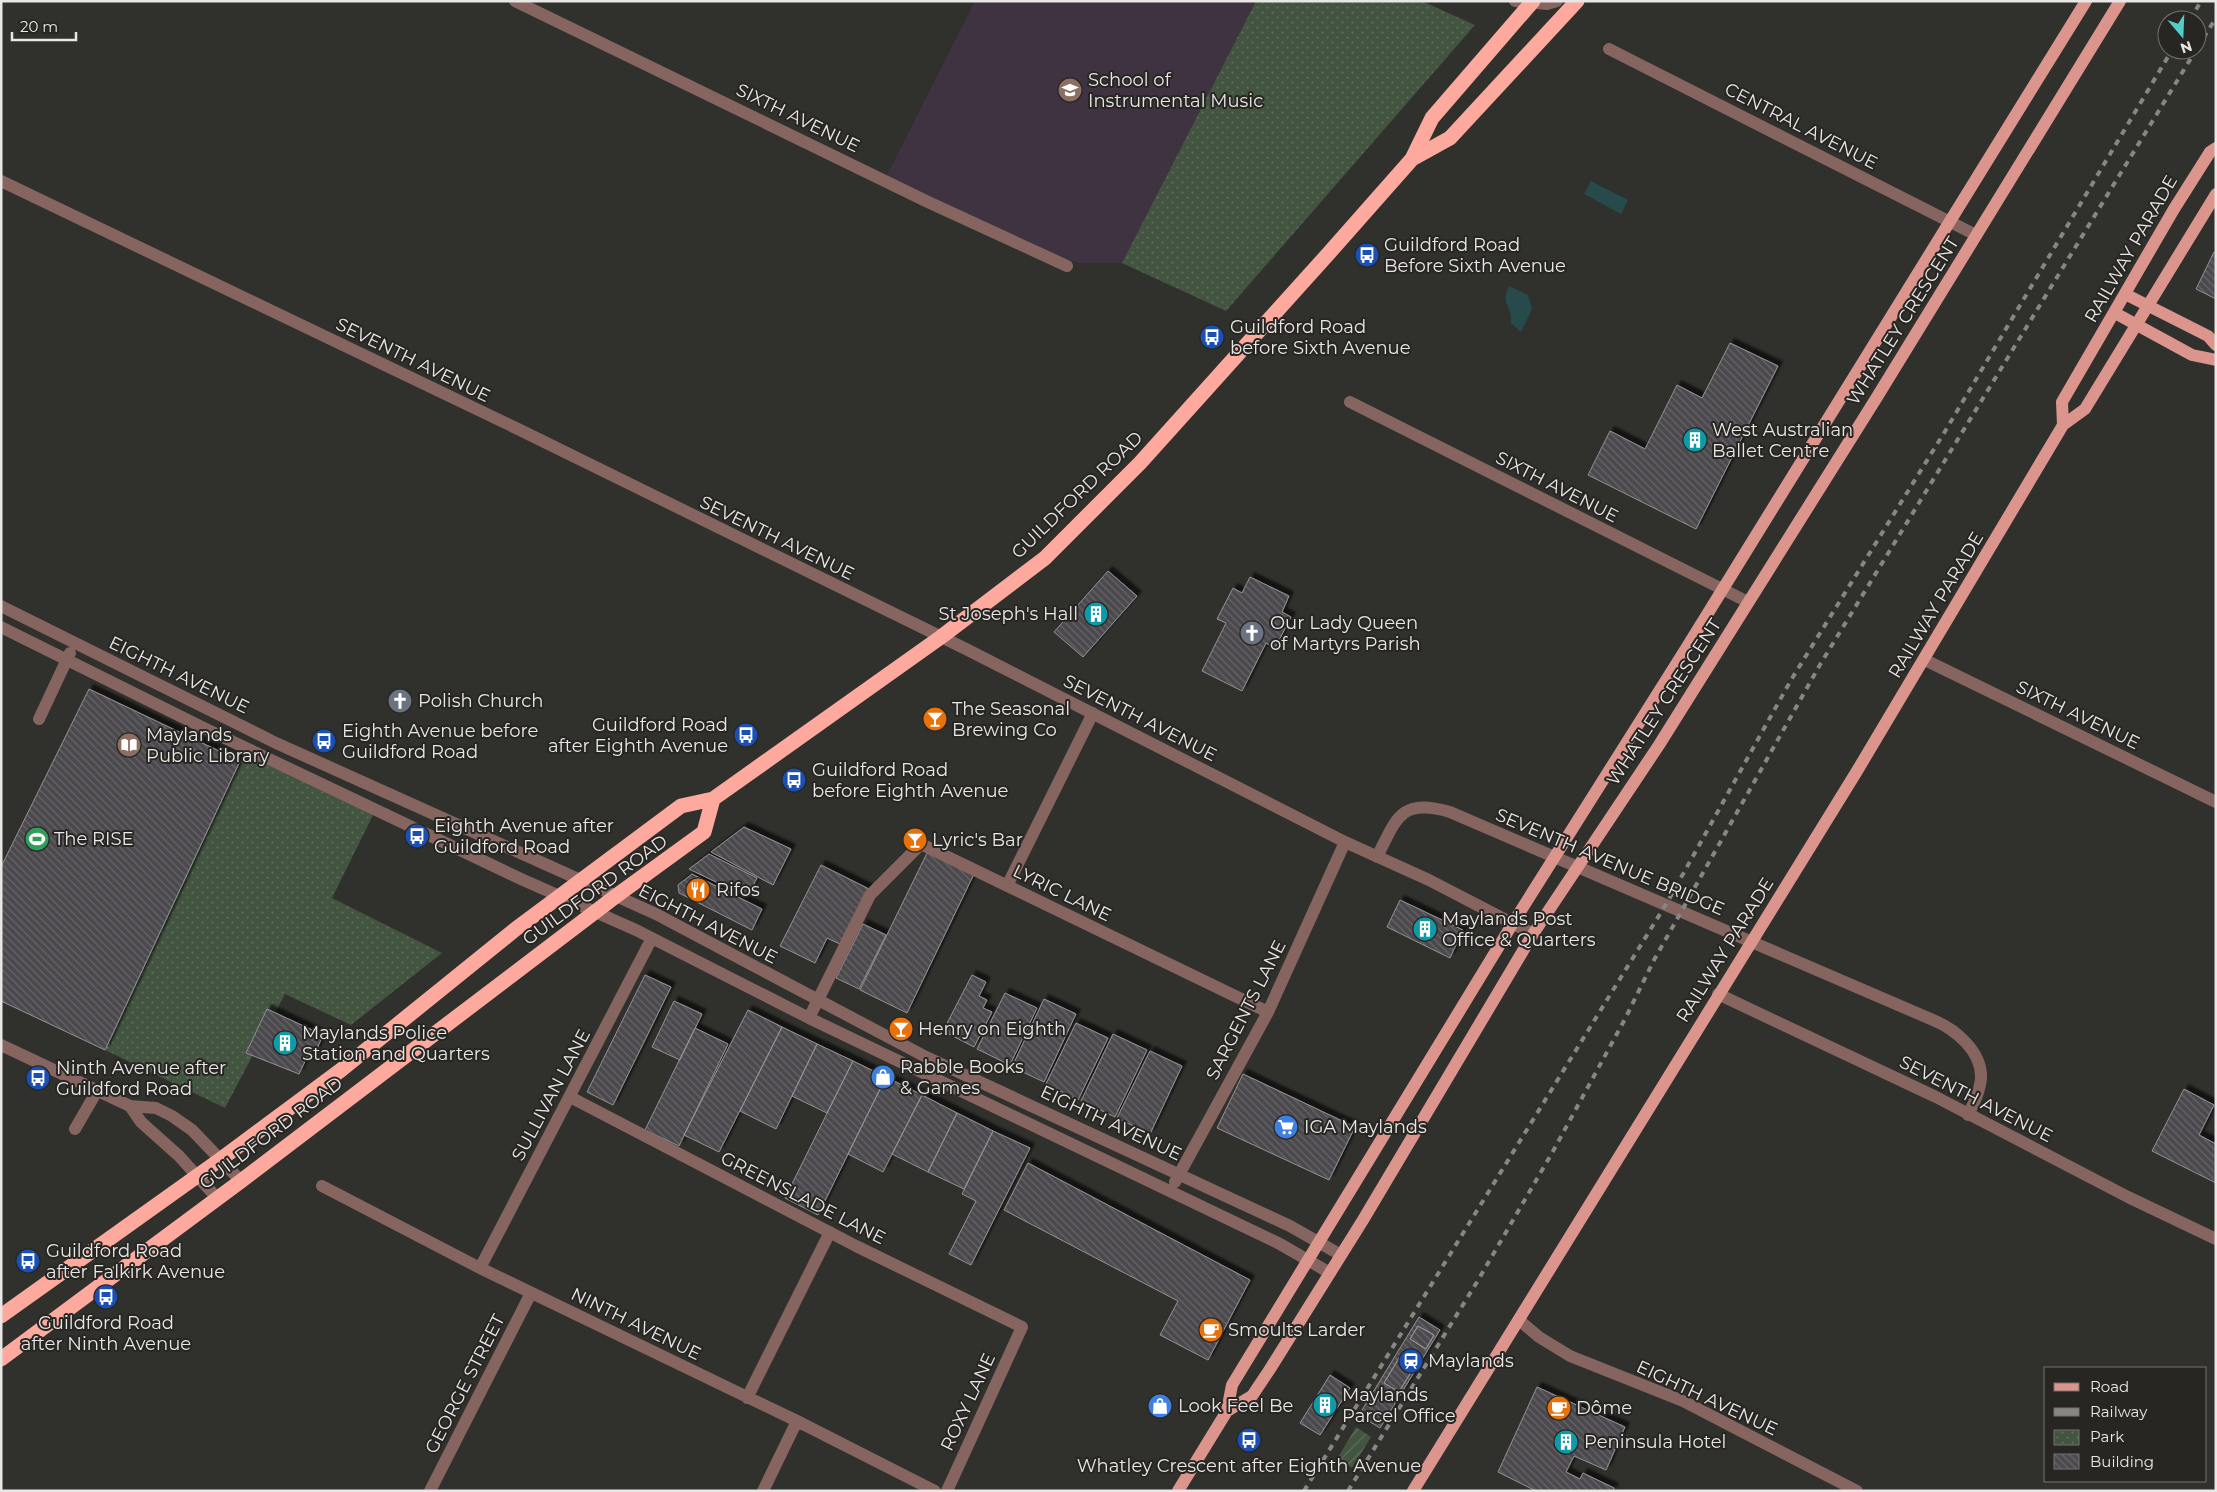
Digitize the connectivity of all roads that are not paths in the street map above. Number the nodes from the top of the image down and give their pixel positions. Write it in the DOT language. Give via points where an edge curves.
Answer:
graph roads {
  1 [pos="515,1"];
  2 [pos="1515,1"];
  3 [pos="1557,1"];
  4 [pos="1577,1"];
  5 [pos="2086,1"];
  6 [pos="2120,1"];
  7 [pos="1532,3"];
  8 [pos="1609,49"];
  9 [pos="2216,148"];
  10 [pos="1412,158"];
  11 [pos="1,182"];
  12 [pos="2216,194"];
  13 [pos="1950,222"];
  14 [pos="1976,235"];
  15 [pos="1067,266"];
  16 [pos="2125,294"];
  17 [pos="2148,306"];
  18 [pos="2114,313"];
  19 [pos="2137,326"];
  20 [pos="2216,345"];
  21 [pos="2216,360"];
  22 [pos="1350,402"];
  23 [pos="2062,426"];
  24 [pos="1723,590"];
  25 [pos="1748,602"];
  26 [pos="1,606"];
  27 [pos="1,626"];
  28 [pos="941,637"];
  29 [pos="74,643"];
  30 [pos="67,659"];
  31 [pos="1925,660"];
  32 [pos="1093,713"];
  33 [pos="39,718"];
  34 [pos="713,799"];
  35 [pos="2216,802"];
  36 [pos="1345,842"];
  37 [pos="1377,857"];
  38 [pos="582,880"];
  39 [pos="1007,886"];
  40 [pos="560,896"];
  41 [pos="616,896"];
  42 [pos="595,911"];
  43 [pos="1513,924"];
  44 [pos="1533,934"];
  45 [pos="652,938"];
  46 [pos="1718,994"];
  47 [pos="818,1001"];
  48 [pos="1268,1012"];
  49 [pos="809,1018"];
  50 [pos="1,1045"];
  51 [pos="97,1091"];
  52 [pos="570,1097"];
  53 [pos="130,1106"];
  54 [pos="1968,1115"];
  55 [pos="75,1129"];
  56 [pos="221,1159"];
  57 [pos="1179,1175"];
  58 [pos="198,1176"];
  59 [pos="241,1181"];
  60 [pos="322,1186"];
  61 [pos="1171,1190"];
  62 [pos="218,1198"];
  63 [pos="830,1232"];
  64 [pos="2216,1239"];
  65 [pos="1320,1242"];
  66 [pos="1341,1255"];
  67 [pos="1309,1260"];
  68 [pos="480,1268"];
  69 [pos="1330,1273"];
  70 [pos="531,1293"];
  71 [pos="1,1316"];
  72 [pos="1519,1320"];
  73 [pos="1022,1327"];
  74 [pos="1,1358"];
  75 [pos="747,1398"];
  76 [pos="1227,1411"];
  77 [pos="797,1421"];
  78 [pos="430,1491"];
  79 [pos="763,1491"];
  80 [pos="935,1491"];
  81 [pos="947,1491"];
  82 [pos="1178,1491"];
  83 [pos="1414,1491"];
  84 [pos="1856,1491"];
  1 -- 15 [label="street, SIXTH AVENUE"];
  2 -- 7 [label="street"];
  3 -- 7 [label="street"];
  4 -- 10 [label="highway, GUILDFORD ROAD" via="1450,138"];
  5 -- 13 [label="main road, WHATLEY CRESCENT"];
  6 -- 14 [label="main road, WHATLEY CRESCENT"];
  7 -- 10 [label="highway, GUILDFORD ROAD" via="1432,118"];
  8 -- 13 [label="street, CENTRAL AVENUE"];
  9 -- 16 [label="main road, RAILWAY PARADE" via="2210,152 2174,209"];
  10 -- 28 [label="highway, GUILDFORD ROAD" via="1140,463 1045,558"];
  11 -- 28 [label="street, SEVENTH AVENUE" via="520,430"];
  12 -- 17 [label="main road, RAILWAY PARADE"];
  13 -- 14 [label="street, CENTRAL AVENUE"];
  13 -- 24 [label="main road, WHATLEY CRESCENT"];
  14 -- 25 [label="main road, WHATLEY CRESCENT"];
  16 -- 17 [label="main road"];
  16 -- 18 [label="main road, RAILWAY PARADE"];
  17 -- 19 [label="main road, RAILWAY PARADE"];
  17 -- 20 [label="main road" via="2208,336"];
  18 -- 19 [label="main road"];
  18 -- 23 [label="main road, RAILWAY PARADE" via="2062,402"];
  19 -- 21 [label="main road" via="2192,355"];
  19 -- 23 [label="main road, RAILWAY PARADE" via="2085,409"];
  22 -- 24 [label="street, SIXTH AVENUE"];
  23 -- 31 [label="main road, RAILWAY PARADE"];
  24 -- 25 [label="street, SIXTH AVENUE"];
  24 -- 43 [label="main road, WHATLEY CRESCENT"];
  25 -- 44 [label="main road, WHATLEY CRESCENT"];
  26 -- 29 [label="street, EIGHTH AVENUE"];
  27 -- 30 [label="street, EIGHTH AVENUE"];
  28 -- 32 [label="street, SEVENTH AVENUE"];
  28 -- 34 [label="highway, GUILDFORD ROAD"];
  29 -- 30 [label="street"];
  29 -- 38 [label="street, EIGHTH AVENUE" via="276,743"];
  30 -- 33 [label="street"];
  30 -- 40 [label="street, EIGHTH AVENUE" via="366,806"];
  31 -- 35 [label="street, SIXTH AVENUE"];
  31 -- 46 [label="main road, RAILWAY PARADE"];
  32 -- 36 [label="street, SEVENTH AVENUE"];
  32 -- 39 [label="street"];
  34 -- 38 [label="highway, GUILDFORD ROAD" via="681,806"];
  34 -- 41 [label="highway, GUILDFORD ROAD" via="704,832"];
  36 -- 37 [label="street, SEVENTH AVENUE"];
  36 -- 48 [label="street, SARGENTS LANE"];
  37 -- 43 [label="street, SEVENTH AVENUE"];
  37 -- 54 [label="street, SEVENTH AVENUE BRIDGE" via="1394,823 1411,808 1424,806 1450,812 1946,1025 1978,1060 1981,1078"];
  38 -- 40 [label="highway, GUILDFORD ROAD"];
  38 -- 41 [label="street, EIGHTH AVENUE"];
  39 -- 47 [label="street, LYRIC LANE" via="922,844 870,895"];
  39 -- 48 [label="street, LYRIC LANE"];
  40 -- 42 [label="street, EIGHTH AVENUE"];
  40 -- 56 [label="highway, GUILDFORD ROAD" via="341,1070"];
  41 -- 42 [label="highway, GUILDFORD ROAD"];
  41 -- 47 [label="street, EIGHTH AVENUE"];
  42 -- 45 [label="street, EIGHTH AVENUE"];
  42 -- 59 [label="highway, GUILDFORD ROAD"];
  43 -- 44 [label="street, SEVENTH AVENUE"];
  43 -- 65 [label="main road, WHATLEY CRESCENT"];
  44 -- 66 [label="main road, WHATLEY CRESCENT"];
  45 -- 49 [label="street, EIGHTH AVENUE"];
  45 -- 52 [label="street, SULLIVAN LANE"];
  46 -- 54 [label="street, SEVENTH AVENUE"];
  46 -- 72 [label="main road, RAILWAY PARADE"];
  47 -- 49 [label="street, LYRIC LANE"];
  47 -- 57 [label="street, EIGHTH AVENUE" via="926,1057"];
  48 -- 57 [label="street, SARGENTS LANE"];
  49 -- 61 [label="street, EIGHTH AVENUE"];
  50 -- 51 [label="street"];
  51 -- 53 [label="street"];
  51 -- 55 [label="street"];
  52 -- 63 [label="street, GREENSLADE LANE"];
  52 -- 68 [label="street, SULLIVAN LANE"];
  53 -- 56 [label="street" via="156,1108 172,1116 192,1130"];
  53 -- 58 [label="street" via="141,1122"];
  54 -- 64 [label="street, SEVENTH AVENUE"];
  56 -- 58 [label="highway, GUILDFORD ROAD"];
  56 -- 59 [label="street"];
  57 -- 61 [label="street, SARGENTS LANE"];
  57 -- 65 [label="street, EIGHTH AVENUE"];
  58 -- 62 [label="street"];
  58 -- 71 [label="highway, GUILDFORD ROAD"];
  59 -- 62 [label="highway, GUILDFORD ROAD"];
  60 -- 68 [label="street, NINTH AVENUE"];
  61 -- 67 [label="street, EIGHTH AVENUE"];
  62 -- 74 [label="highway, GUILDFORD ROAD"];
  63 -- 73 [label="street, GREENSLADE LANE"];
  63 -- 75 [label="street"];
  65 -- 66 [label="street, EIGHTH AVENUE"];
  65 -- 67 [label="main road, WHATLEY CRESCENT"];
  66 -- 69 [label="main road, WHATLEY CRESCENT"];
  67 -- 69 [label="street, EIGHTH AVENUE"];
  67 -- 76 [label="main road, WHATLEY CRESCENT" via="1232,1384"];
  68 -- 70 [label="street, NINTH AVENUE"];
  69 -- 76 [label="main road, WHATLEY CRESCENT" via="1252,1396"];
  70 -- 75 [label="street, NINTH AVENUE"];
  70 -- 78 [label="street, GEORGE STREET"];
  72 -- 83 [label="main road, RAILWAY PARADE"];
  72 -- 84 [label="street, EIGHTH AVENUE" via="1570,1356 1683,1401"];
  73 -- 81 [label="street, ROXY LANE"];
  75 -- 77 [label="street, NINTH AVENUE"];
  76 -- 82 [label="main road, WHATLEY CRESCENT"];
  77 -- 79 [label="street"];
  77 -- 80 [label="street, NINTH AVENUE"];
}
